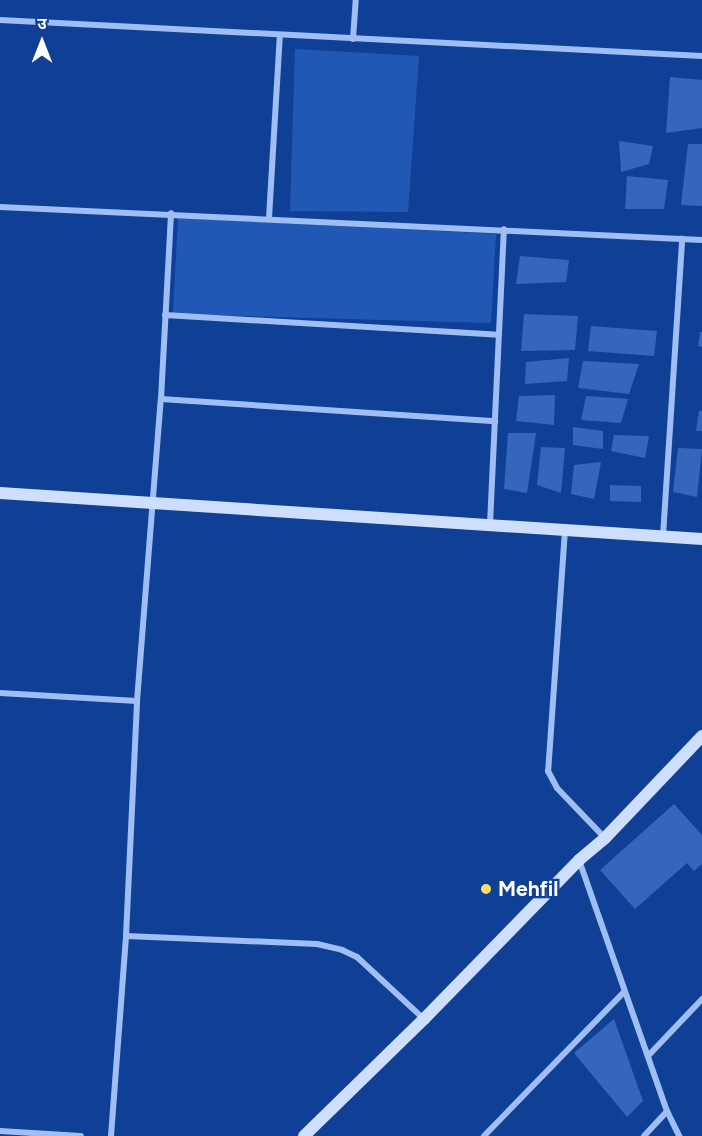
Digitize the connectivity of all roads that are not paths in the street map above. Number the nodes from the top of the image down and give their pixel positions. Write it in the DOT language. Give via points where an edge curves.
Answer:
graph roads {
  1 [pos="356,0"];
  2 [pos="0,20"];
  3 [pos="280,35"];
  4 [pos="353,39"];
  5 [pos="702,56"];
  6 [pos="0,207"];
  7 [pos="171,213"];
  8 [pos="269,218"];
  9 [pos="504,229"];
  10 [pos="682,239"];
  11 [pos="702,240"];
  12 [pos="165,315"];
  13 [pos="498,335"];
  14 [pos="161,399"];
  15 [pos="495,421"];
  16 [pos="0,493"];
  17 [pos="153,504"];
  18 [pos="490,524"];
  19 [pos="565,530"];
  20 [pos="663,536"];
  21 [pos="702,539"];
  22 [pos="0,693"];
  23 [pos="137,701"];
  24 [pos="702,736"];
  25 [pos="605,838"];
  26 [pos="579,860"];
  27 [pos="126,936"];
  28 [pos="624,992"];
  29 [pos="702,999"];
  30 [pos="424,1019"];
  31 [pos="648,1056"];
  32 [pos="667,1111"];
  33 [pos="0,1131"];
  34 [pos="81,1136"];
  35 [pos="111,1136"];
  36 [pos="304,1136"];
  37 [pos="484,1136"];
  38 [pos="644,1136"];
  39 [pos="679,1136"];
  1 -- 4 [label="street"];
  2 -- 3 [label="street"];
  3 -- 4 [label="street"];
  3 -- 8 [label="street"];
  4 -- 5 [label="street"];
  6 -- 7 [label="street"];
  7 -- 8 [label="street"];
  7 -- 12 [label="street"];
  8 -- 9 [label="street"];
  9 -- 10 [label="street"];
  9 -- 13 [label="street"];
  10 -- 11 [label="street"];
  10 -- 20 [label="street"];
  12 -- 13 [label="street"];
  12 -- 14 [label="street"];
  13 -- 15 [label="street"];
  14 -- 15 [label="street"];
  14 -- 17 [label="street"];
  15 -- 18 [label="street"];
  16 -- 17 [label="street"];
  17 -- 18 [label="street"];
  17 -- 23 [label="street"];
  18 -- 19 [label="street"];
  19 -- 20 [label="street"];
  19 -- 25 [label="street" via="548,771 558,789"];
  20 -- 21 [label="street"];
  22 -- 23 [label="street"];
  23 -- 27 [label="street"];
  24 -- 25 [label="street"];
  25 -- 26 [label="street"];
  26 -- 28 [label="street"];
  26 -- 30 [label="street"];
  27 -- 30 [label="street" via="317,944 342,950 357,957"];
  27 -- 35 [label="street"];
  28 -- 31 [label="street"];
  28 -- 37 [label="street"];
  29 -- 31 [label="street"];
  30 -- 36 [label="street"];
  31 -- 32 [label="street"];
  32 -- 38 [label="street"];
  32 -- 39 [label="street"];
  33 -- 34 [label="street"];
}
